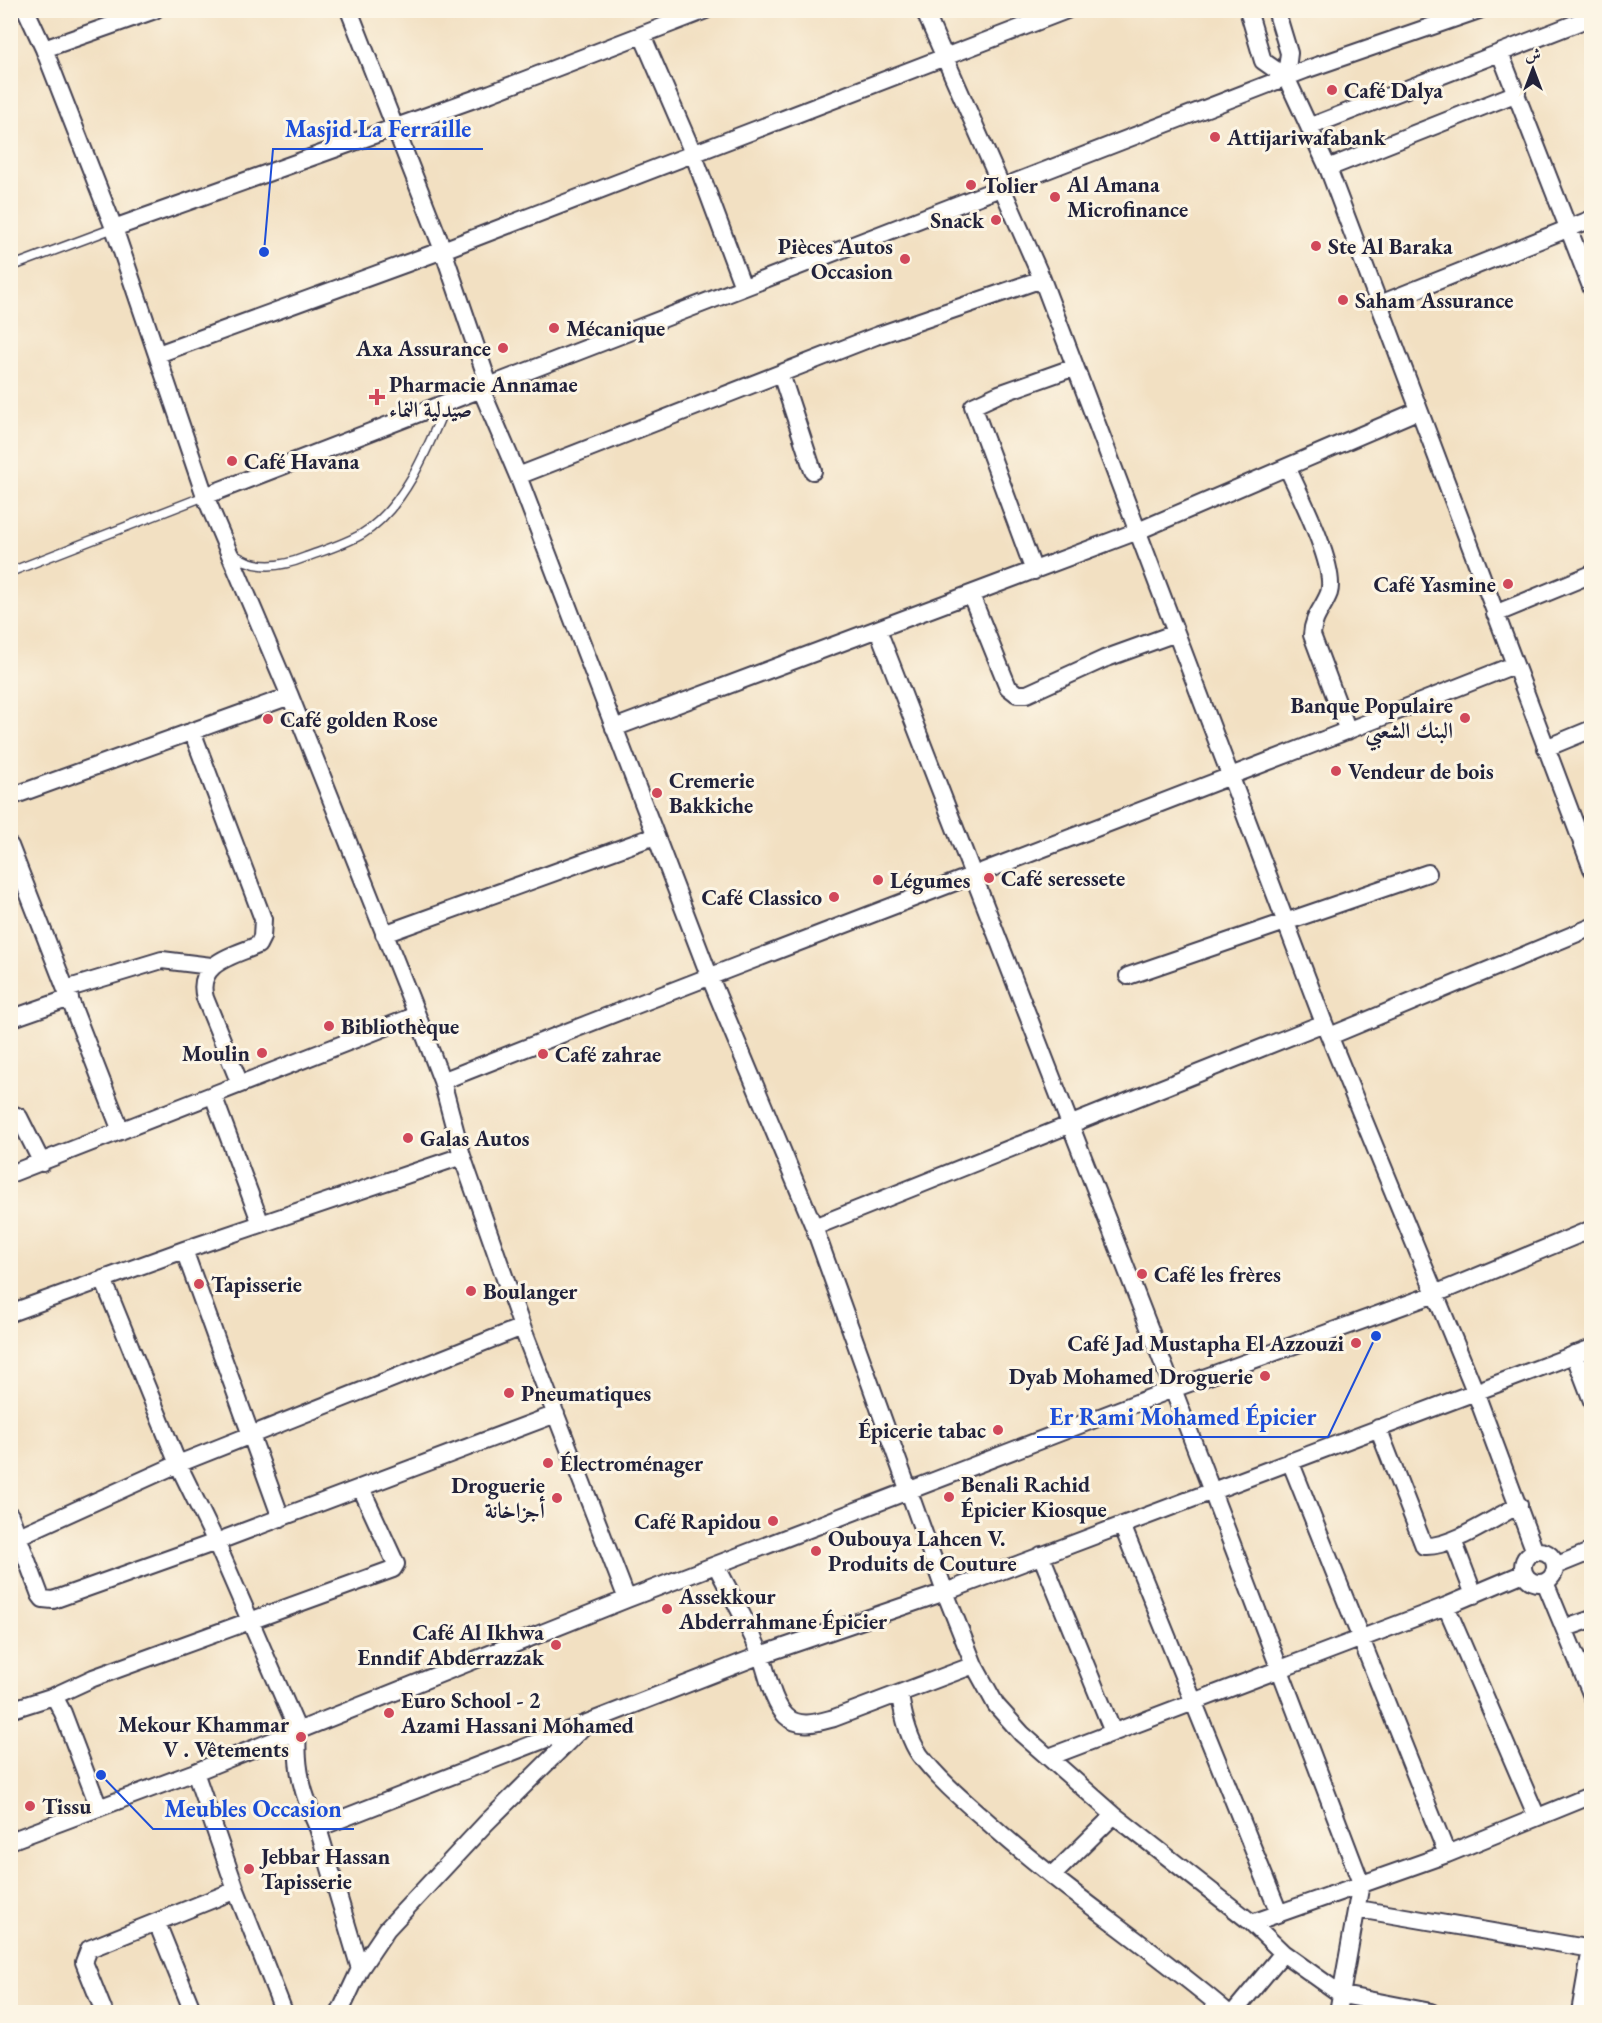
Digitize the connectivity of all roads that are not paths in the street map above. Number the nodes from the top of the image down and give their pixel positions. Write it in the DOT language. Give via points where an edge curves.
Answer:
graph roads {
  1 [pos="26,10"];
  2 [pos="154,10"];
  3 [pos="349,10"];
  4 [pos="706,10"];
  5 [pos="924,10"];
  6 [pos="1067,10"];
  7 [pos="1248,10"];
  8 [pos="1276,10"];
  9 [pos="1479,10"];
  10 [pos="1592,17"];
  11 [pos="642,35"];
  12 [pos="44,49"];
  13 [pos="1500,53"];
  14 [pos="943,58"];
  15 [pos="1286,77"];
  16 [pos="1517,93"];
  17 [pos="393,127"];
  18 [pos="1309,127"];
  19 [pos="693,153"];
  20 [pos="1328,168"];
  21 [pos="1000,188"];
  22 [pos="1592,219"];
  23 [pos="114,228"];
  24 [pos="1567,228"];
  25 [pos="442,250"];
  26 [pos="10,267"];
  27 [pos="1042,279"];
  28 [pos="743,287"];
  29 [pos="1592,289"];
  30 [pos="1380,304"];
  31 [pos="158,354"];
  32 [pos="1075,367"];
  33 [pos="781,374"];
  34 [pos="485,387"];
  35 [pos="447,402"];
  36 [pos="1417,411"];
  37 [pos="1287,467"];
  38 [pos="813,471"];
  39 [pos="518,476"];
  40 [pos="205,496"];
  41 [pos="1138,531"];
  42 [pos="227,549"];
  43 [pos="1034,571"];
  44 [pos="10,572"];
  45 [pos="1592,574"];
  46 [pos="971,595"];
  47 [pos="1495,614"];
  48 [pos="878,630"];
  49 [pos="1176,633"];
  50 [pos="1514,665"];
  51 [pos="290,696"];
  52 [pos="614,728"];
  53 [pos="1592,729"];
  54 [pos="192,731"];
  55 [pos="1348,731"];
  56 [pos="1546,748"];
  57 [pos="1231,778"];
  58 [pos="10,797"];
  59 [pos="655,836"];
  60 [pos="10,846"];
  61 [pos="1592,869"];
  62 [pos="1428,873"];
  63 [pos="974,874"];
  64 [pos="1286,921"];
  65 [pos="1592,927"];
  66 [pos="384,934"];
  67 [pos="211,966"];
  68 [pos="709,975"];
  69 [pos="1128,976"];
  70 [pos="68,994"];
  71 [pos="417,1015"];
  72 [pos="10,1019"];
  73 [pos="1327,1029"];
  74 [pos="442,1081"];
  75 [pos="240,1084"];
  76 [pos="213,1095"];
  77 [pos="10,1113"];
  78 [pos="1069,1126"];
  79 [pos="121,1131"];
  80 [pos="462,1156"];
  81 [pos="42,1163"];
  82 [pos="10,1174"];
  83 [pos="261,1224"];
  84 [pos="814,1227"];
  85 [pos="1592,1229"];
  86 [pos="184,1250"];
  87 [pos="103,1279"];
  88 [pos="1435,1294"];
  89 [pos="10,1313"];
  90 [pos="522,1327"];
  91 [pos="1592,1348"];
  92 [pos="1574,1354"];
  93 [pos="1173,1389"];
  94 [pos="1475,1391"];
  95 [pos="1592,1401"];
  96 [pos="556,1414"];
  97 [pos="1378,1428"];
  98 [pos="252,1434"];
  99 [pos="1290,1461"];
  100 [pos="178,1464"];
  101 [pos="361,1488"];
  102 [pos="1210,1491"];
  103 [pos="908,1492"];
  104 [pos="1519,1505"];
  105 [pos="10,1515"];
  106 [pos="281,1518"];
  107 [pos="1122,1525"];
  108 [pos="14,1538"];
  109 [pos="1453,1540"];
  110 [pos="216,1542"];
  111 [pos="1592,1551"];
  112 [pos="1535,1552"];
  113 [pos="1041,1556"];
  114 [pos="716,1565"];
  115 [pos="1555,1566"];
  116 [pos="1524,1573"];
  117 [pos="1545,1582"];
  118 [pos="945,1592"];
  119 [pos="1474,1595"];
  120 [pos="627,1599"];
  121 [pos="1446,1606"];
  122 [pos="1592,1619"];
  123 [pos="251,1623"];
  124 [pos="1566,1628"];
  125 [pos="1362,1637"];
  126 [pos="761,1655"];
  127 [pos="974,1665"];
  128 [pos="1280,1670"];
  129 [pos="900,1695"];
  130 [pos="54,1696"];
  131 [pos="1592,1696"];
  132 [pos="1192,1703"];
  133 [pos="10,1710"];
  134 [pos="590,1720"];
  135 [pos="298,1731"];
  136 [pos="1113,1732"];
  137 [pos="1049,1757"];
  138 [pos="195,1772"];
  139 [pos="1592,1795"];
  140 [pos="99,1808"];
  141 [pos="1114,1815"];
  142 [pos="1537,1817"];
  143 [pos="318,1828"];
  144 [pos="10,1841"];
  145 [pos="1447,1854"];
  146 [pos="1052,1876"];
  147 [pos="1361,1883"];
  148 [pos="236,1890"];
  149 [pos="1358,1909"];
  150 [pos="1279,1913"];
  151 [pos="157,1923"];
  152 [pos="1252,1923"];
  153 [pos="1591,1947"];
  154 [pos="1283,1953"];
  155 [pos="360,1969"];
  156 [pos="1342,1995"];
  157 [pos="105,2013"];
  158 [pos="193,2013"];
  159 [pos="284,2013"];
  160 [pos="340,2013"];
  161 [pos="1227,2013"];
  162 [pos="1234,2013"];
  163 [pos="1338,2013"];
  164 [pos="1431,2013"];
  165 [pos="1580,2013"];
  1 -- 12 [label="street"];
  2 -- 12 [label="street"];
  3 -- 17 [label="street"];
  4 -- 11 [label="street"];
  5 -- 14 [label="street"];
  6 -- 14 [label="street"];
  7 -- 15 [label="street" via="1263,61"];
  8 -- 15 [label="street" via="1289,53"];
  9 -- 15 [label="street"];
  10 -- 13 [label="street"];
  11 -- 17 [label="street"];
  11 -- 19 [label="street"];
  12 -- 23 [label="street"];
  13 -- 16 [label="street"];
  13 -- 18 [label="street"];
  14 -- 19 [label="street"];
  14 -- 21 [label="street"];
  15 -- 18 [label="street"];
  15 -- 21 [label="street"];
  16 -- 20 [label="street"];
  16 -- 24 [label="street"];
  17 -- 23 [label="street"];
  17 -- 25 [label="street"];
  18 -- 20 [label="street"];
  19 -- 25 [label="street"];
  19 -- 28 [label="street"];
  20 -- 30 [label="street"];
  21 -- 27 [label="street"];
  21 -- 28 [label="street"];
  22 -- 24 [label="street"];
  23 -- 26 [label="lane"];
  23 -- 31 [label="street"];
  24 -- 29 [label="street"];
  24 -- 30 [label="street"];
  25 -- 31 [label="street"];
  25 -- 34 [label="street"];
  27 -- 32 [label="street"];
  27 -- 33 [label="street" via="876,336"];
  28 -- 34 [label="street"];
  30 -- 36 [label="street"];
  31 -- 40 [label="street"];
  32 -- 41 [label="street"];
  32 -- 43 [label="street" via="974,406"];
  33 -- 38 [label="street"];
  33 -- 39 [label="street"];
  34 -- 35 [label="street"];
  34 -- 39 [label="street"];
  35 -- 40 [label="street"];
  35 -- 42 [label="lane" via="420,465 390,508 364,533 293,563 276,566 250,564"];
  36 -- 37 [label="street"];
  36 -- 47 [label="street"];
  37 -- 41 [label="street"];
  37 -- 55 [label="street" via="1316,531 1330,575 1329,592 1312,621 1311,635"];
  39 -- 52 [label="street"];
  40 -- 42 [label="street"];
  40 -- 44 [label="lane"];
  41 -- 43 [label="street"];
  41 -- 49 [label="street"];
  42 -- 51 [label="street"];
  43 -- 46 [label="street"];
  45 -- 47 [label="street"];
  46 -- 48 [label="street"];
  46 -- 49 [label="street" via="1008,687 1017,694 1027,694 1104,659"];
  47 -- 50 [label="street"];
  48 -- 52 [label="street"];
  48 -- 63 [label="street"];
  49 -- 57 [label="street"];
  50 -- 55 [label="street"];
  50 -- 56 [label="street"];
  51 -- 54 [label="street"];
  51 -- 66 [label="street"];
  52 -- 59 [label="street"];
  53 -- 56 [label="street"];
  54 -- 58 [label="street"];
  54 -- 67 [label="street" via="263,919 258,945"];
  55 -- 57 [label="street"];
  56 -- 61 [label="street"];
  57 -- 63 [label="street"];
  57 -- 64 [label="street"];
  59 -- 66 [label="street"];
  59 -- 68 [label="street"];
  60 -- 70 [label="street"];
  62 -- 64 [label="street"];
  63 -- 68 [label="street"];
  63 -- 78 [label="street"];
  64 -- 69 [label="street"];
  64 -- 73 [label="street"];
  65 -- 73 [label="street"];
  66 -- 71 [label="street"];
  67 -- 70 [label="street" via="162,960"];
  67 -- 75 [label="street" via="203,977 202,987"];
  68 -- 74 [label="street"];
  68 -- 84 [label="street"];
  70 -- 72 [label="street"];
  70 -- 79 [label="street"];
  71 -- 74 [label="street"];
  71 -- 75 [label="street"];
  73 -- 78 [label="street"];
  73 -- 88 [label="street"];
  74 -- 80 [label="street"];
  75 -- 76 [label="street"];
  76 -- 79 [label="street"];
  76 -- 83 [label="street"];
  77 -- 81 [label="street" via="19,1117"];
  78 -- 84 [label="street"];
  78 -- 93 [label="street"];
  79 -- 81 [label="street"];
  80 -- 83 [label="street"];
  80 -- 90 [label="street"];
  81 -- 82 [label="street"];
  83 -- 86 [label="street"];
  84 -- 103 [label="street"];
  85 -- 88 [label="street"];
  86 -- 87 [label="street"];
  86 -- 98 [label="street"];
  87 -- 89 [label="street"];
  87 -- 100 [label="street"];
  88 -- 93 [label="street"];
  88 -- 94 [label="street"];
  90 -- 96 [label="street"];
  90 -- 98 [label="street"];
  91 -- 92 [label="street"];
  92 -- 94 [label="street"];
  92 -- 95 [label="street"];
  93 -- 102 [label="street"];
  93 -- 103 [label="street"];
  94 -- 97 [label="street"];
  94 -- 104 [label="street"];
  96 -- 101 [label="street"];
  96 -- 120 [label="street"];
  97 -- 99 [label="street"];
  97 -- 109 [label="street" via="1424,1546"];
  98 -- 100 [label="street"];
  98 -- 106 [label="street"];
  99 -- 102 [label="street"];
  99 -- 125 [label="street"];
  100 -- 108 [label="street"];
  100 -- 110 [label="street"];
  101 -- 106 [label="street"];
  101 -- 123 [label="street" via="395,1567"];
  102 -- 107 [label="street"];
  102 -- 128 [label="street"];
  103 -- 114 [label="street"];
  103 -- 118 [label="street"];
  104 -- 109 [label="street"];
  104 -- 112 [label="street"];
  105 -- 108 [label="street"];
  106 -- 110 [label="street"];
  107 -- 113 [label="street"];
  107 -- 132 [label="street"];
  108 -- 110 [label="street" via="40,1595 53,1600"];
  109 -- 119 [label="street"];
  110 -- 123 [label="street"];
  111 -- 115 [label="street"];
  112 -- 115 [label="street" via="1548,1554"];
  112 -- 116 [label="street" via="1525,1560"];
  113 -- 118 [label="street"];
  113 -- 136 [label="street"];
  114 -- 120 [label="street"];
  114 -- 126 [label="street"];
  115 -- 117 [label="street" via="1553,1576"];
  116 -- 117 [label="street" via="1529,1580"];
  116 -- 119 [label="street"];
  117 -- 124 [label="street"];
  118 -- 126 [label="street"];
  118 -- 127 [label="street"];
  119 -- 121 [label="street"];
  120 -- 135 [label="street"];
  121 -- 125 [label="street"];
  121 -- 142 [label="street"];
  122 -- 124 [label="street"];
  123 -- 130 [label="street" via="93,1678"];
  123 -- 135 [label="street"];
  124 -- 131 [label="street"];
  125 -- 128 [label="street"];
  125 -- 145 [label="street"];
  126 -- 129 [label="street" via="775,1696 786,1716 797,1722 810,1724 834,1718"];
  126 -- 134 [label="street"];
  127 -- 129 [label="street"];
  127 -- 137 [label="street" via="996,1705"];
  128 -- 132 [label="street"];
  128 -- 147 [label="street"];
  129 -- 146 [label="street" via="903,1718 919,1753 946,1785"];
  130 -- 133 [label="street"];
  130 -- 140 [label="street"];
  132 -- 136 [label="street"];
  132 -- 150 [label="street"];
  134 -- 143 [label="street"];
  134 -- 155 [label="street" via="427,1884 387,1929"];
  135 -- 138 [label="street"];
  135 -- 143 [label="street" via="300,1784"];
  136 -- 137 [label="street"];
  137 -- 141 [label="street"];
  138 -- 140 [label="street"];
  138 -- 148 [label="street"];
  139 -- 142 [label="street"];
  140 -- 144 [label="street"];
  141 -- 146 [label="street"];
  141 -- 152 [label="street"];
  142 -- 145 [label="street"];
  143 -- 155 [label="street"];
  145 -- 147 [label="street"];
  146 -- 161 [label="street" via="1175,1968"];
  147 -- 149 [label="street"];
  147 -- 150 [label="street"];
  148 -- 151 [label="street"];
  148 -- 159 [label="street"];
  149 -- 153 [label="street"];
  149 -- 156 [label="street"];
  150 -- 152 [label="street"];
  151 -- 157 [label="street" via="95,1945 85,1954 84,1962"];
  151 -- 158 [label="street"];
  152 -- 154 [label="street"];
  153 -- 165 [label="street"];
  154 -- 156 [label="street"];
  154 -- 162 [label="street"];
  155 -- 160 [label="street"];
  156 -- 163 [label="street"];
  156 -- 164 [label="street"];
}
